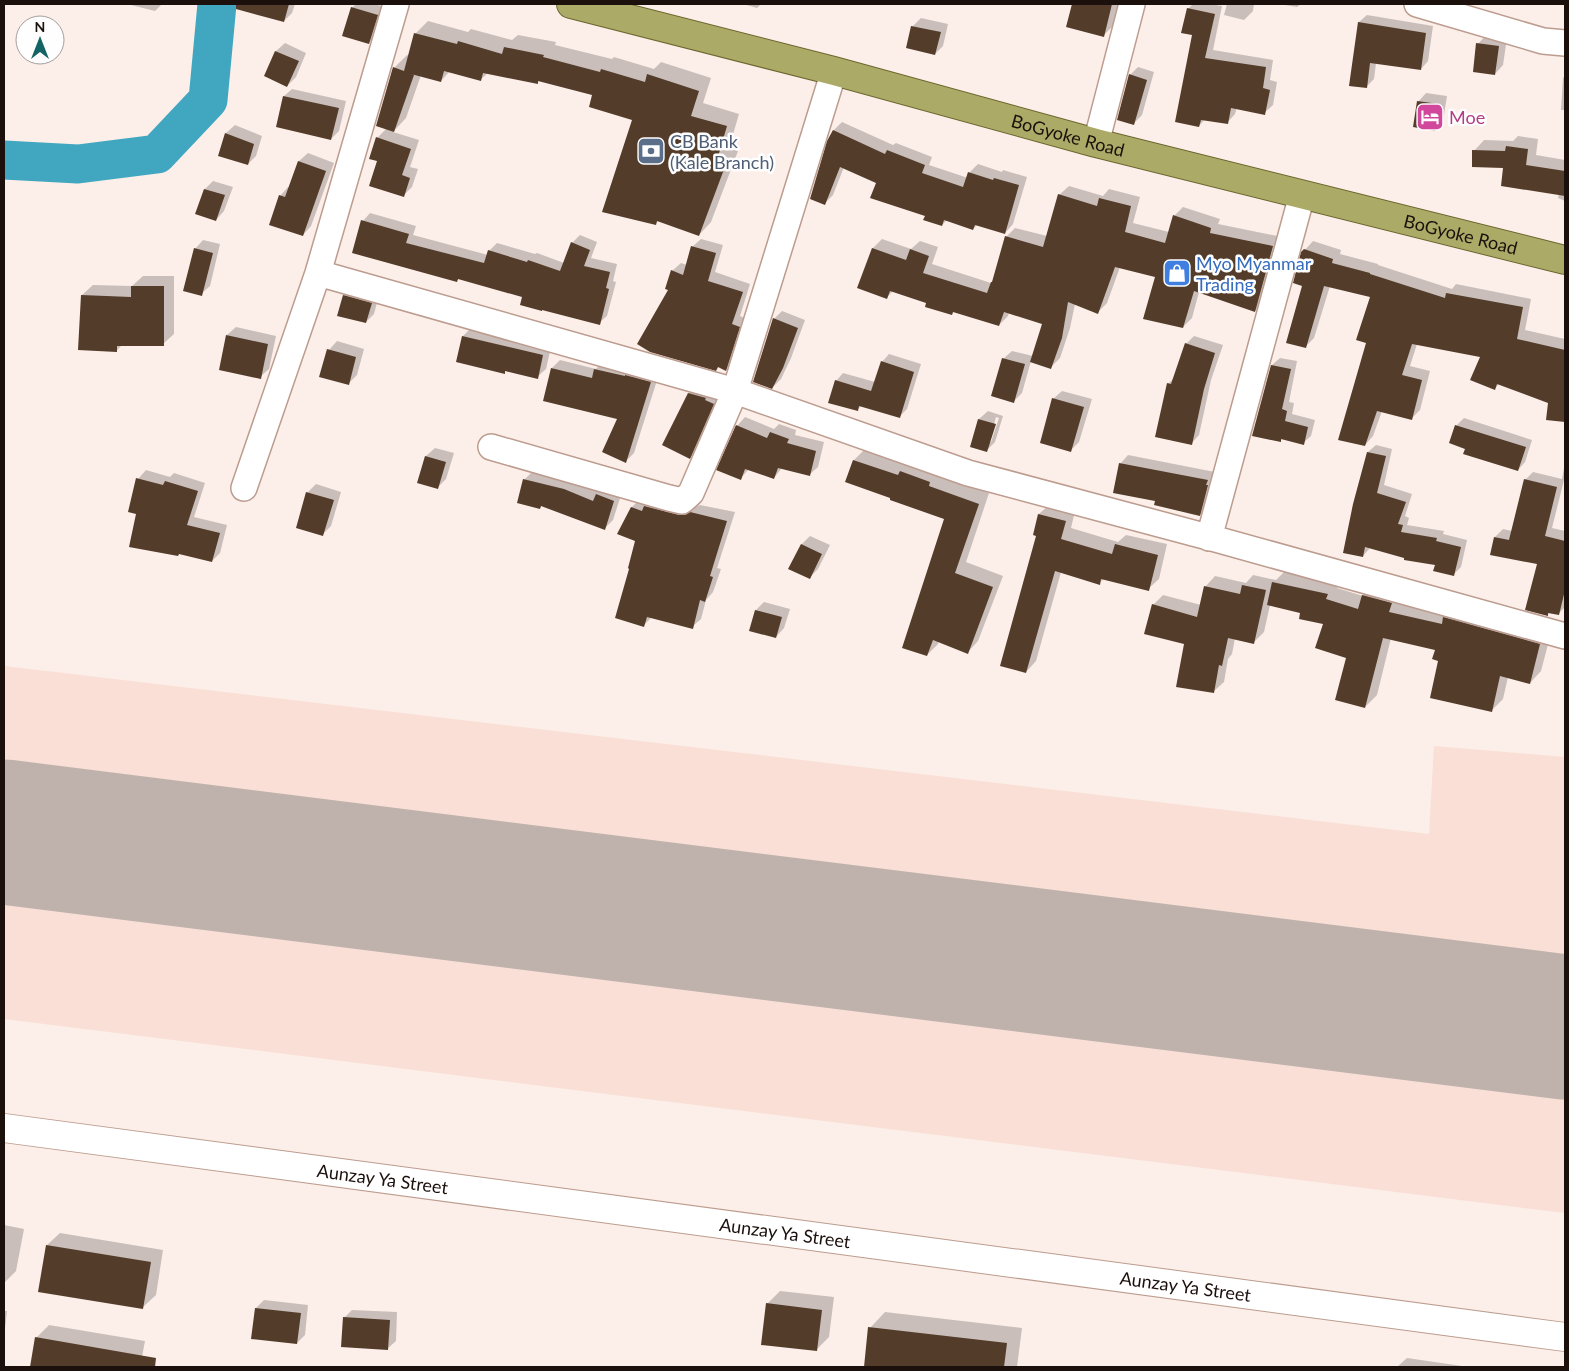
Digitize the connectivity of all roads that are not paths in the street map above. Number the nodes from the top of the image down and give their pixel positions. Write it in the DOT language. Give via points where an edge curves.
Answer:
graph roads {
  1 [pos="396,4"];
  2 [pos="571,4"];
  3 [pos="1132,4"];
  4 [pos="1417,4"];
  5 [pos="610,9"];
  6 [pos="1565,43"];
  7 [pos="834,71"];
  8 [pos="1096,143"];
  9 [pos="1302,195"];
  10 [pos="1565,260"];
  11 [pos="318,273"];
  12 [pos="735,391"];
  13 [pos="491,447"];
  14 [pos="244,488"];
  15 [pos="1209,538"];
  16 [pos="1565,636"];
  17 [pos="4,1128"];
  18 [pos="1565,1337"];
  1 -- 11 [label="street"];
  2 -- 5 [label="highway, BoGyoke Road"];
  3 -- 8 [label="street"];
  4 -- 6 [label="street" via="1543,41"];
  5 -- 7 [label="highway, BoGyoke Road"];
  7 -- 8 [label="highway, BoGyoke Road"];
  7 -- 12 [label="street"];
  8 -- 9 [label="highway, BoGyoke Road"];
  9 -- 10 [label="highway, BoGyoke Road"];
  9 -- 15 [label="street"];
  11 -- 12 [label="street"];
  11 -- 14 [label="street"];
  12 -- 13 [label="street" via="691,493 682,501"];
  12 -- 15 [label="street" via="968,473"];
  15 -- 16 [label="street"];
  17 -- 18 [label="street, Aunzay Ya Street"];
}
